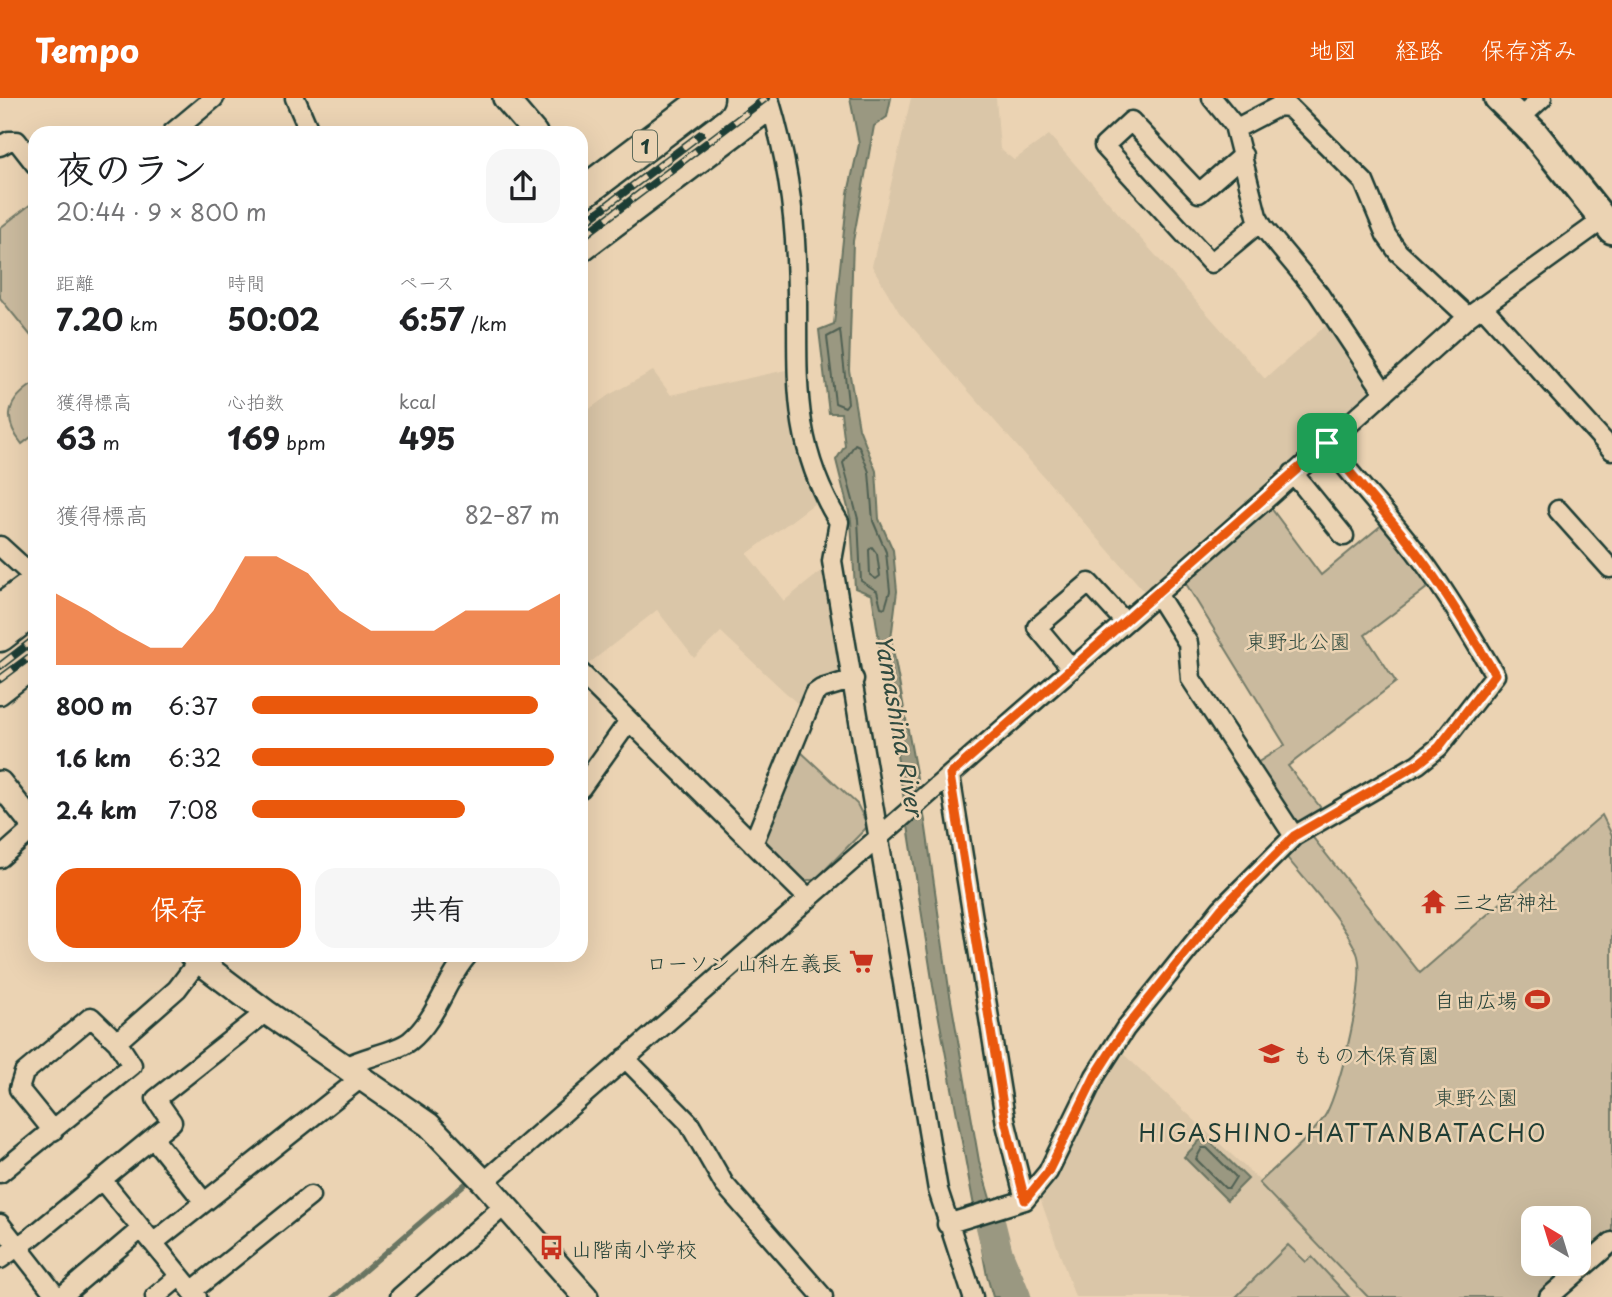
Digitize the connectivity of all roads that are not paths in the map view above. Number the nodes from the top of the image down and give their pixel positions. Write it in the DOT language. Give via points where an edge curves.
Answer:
graph roads {
  1 [pos="214,98"];
  2 [pos="295,98"];
  3 [pos="505,98"];
  4 [pos="677,98"];
  5 [pos="708,98"];
  6 [pos="1212,98"];
  7 [pos="1498,98"];
  8 [pos="1542,98"];
  9 [pos="1281,102"];
  10 [pos="195,104"];
  11 [pos="1520,118"];
  12 [pos="178,126"];
  13 [pos="307,126"];
  14 [pos="529,126"];
  15 [pos="1235,129"];
  16 [pos="0,146"];
  17 [pos="28,155"];
  18 [pos="1243,155"];
  19 [pos="588,181"];
  20 [pos="588,183"];
  21 [pos="1260,222"];
  22 [pos="1608,225"];
  23 [pos="588,248"];
  24 [pos="1475,311"];
  25 [pos="1384,392"];
  26 [pos="1327,443"];
  27 [pos="1612,450"];
  28 [pos="1293,473"];
  29 [pos="1558,510"];
  30 [pos="1344,536"];
  31 [pos="0,546"];
  32 [pos="1611,568"];
  33 [pos="28,572"];
  34 [pos="28,589"];
  35 [pos="1157,594"];
  36 [pos="0,610"];
  37 [pos="28,615"];
  38 [pos="1125,622"];
  39 [pos="0,636"];
  40 [pos="1072,668"];
  41 [pos="28,673"];
  42 [pos="854,679"];
  43 [pos="588,680"];
  44 [pos="0,695"];
  45 [pos="629,721"];
  46 [pos="588,778"];
  47 [pos="945,780"];
  48 [pos="0,783"];
  49 [pos="28,818"];
  50 [pos="884,831"];
  51 [pos="28,833"];
  52 [pos="1294,836"];
  53 [pos="754,844"];
  54 [pos="0,858"];
  55 [pos="808,898"];
  56 [pos="202,962"];
  57 [pos="206,962"];
  58 [pos="462,962"];
  59 [pos="266,1012"];
  60 [pos="117,1042"];
  61 [pos="625,1058"];
  62 [pos="353,1072"];
  63 [pos="53,1131"];
  64 [pos="153,1138"];
  65 [pos="0,1173"];
  66 [pos="102,1180"];
  67 [pos="484,1182"];
  68 [pos="310,1196"];
  69 [pos="1025,1200"];
  70 [pos="204,1202"];
  71 [pos="504,1206"];
  72 [pos="0,1224"];
  73 [pos="947,1224"];
  74 [pos="147,1236"];
  75 [pos="1612,1242"];
  76 [pos="17,1244"];
  77 [pos="0,1259"];
  78 [pos="180,1276"];
  79 [pos="195,1294"];
  80 [pos="971,1296"];
  81 [pos="59,1297"];
  82 [pos="155,1297"];
  83 [pos="400,1297"];
  84 [pos="586,1297"];
  85 [pos="823,1297"];
  86 [pos="1549,1297"];
  1 -- 10 [label="street"];
  2 -- 13 [label="street"];
  3 -- 14 [label="street"];
  4 -- 19 [label="highway, 1"];
  5 -- 20 [label="highway, 1"];
  6 -- 15 [label="street"];
  7 -- 11 [label="main road"];
  8 -- 11 [label="street"];
  9 -- 15 [label="street"];
  9 -- 24 [label="street" via="1358,174 1398,252"];
  10 -- 12 [label="street"];
  11 -- 22 [label="main road"];
  15 -- 18 [label="street"];
  16 -- 17 [label="street" via="17,141"];
  18 -- 21 [label="street"];
  18 -- 21 [label="street" via="1199,193 1130,121 1104,146 1211,262"];
  21 -- 25 [label="street" via="1318,293"];
  22 -- 24 [label="street"];
  23 -- 42 [label="street" via="771,105 783,147 796,258 800,415 809,461 839,522 832,561"];
  24 -- 25 [label="street"];
  24 -- 27 [label="street"];
  25 -- 26 [label="street"];
  26 -- 28 [label="street"];
  26 -- 52 [label="street" via="1407,539 1495,674 1439,747 1418,764"];
  28 -- 30 [label="street"];
  28 -- 35 [label="street"];
  29 -- 32 [label="street"];
  31 -- 33 [label="street"];
  34 -- 36 [label="highway"];
  35 -- 38 [label="street"];
  35 -- 52 [label="street" via="1188,643 1191,679"];
  37 -- 39 [label="highway"];
  38 -- 40 [label="street"];
  38 -- 40 [label="street" via="1089,583 1037,627"];
  40 -- 47 [label="street"];
  41 -- 44 [label="street"];
  42 -- 50 [label="street"];
  42 -- 53 [label="street" via="814,694"];
  43 -- 45 [label="street"];
  45 -- 46 [label="street"];
  45 -- 53 [label="street"];
  47 -- 50 [label="street"];
  47 -- 69 [label="street" via="1006,1124"];
  48 -- 49 [label="street"];
  50 -- 55 [label="street"];
  50 -- 73 [label="street" via="938,1190"];
  51 -- 54 [label="street"];
  52 -- 69 [label="street" via="1221,909 1125,1029 1095,1076 1048,1172"];
  53 -- 55 [label="street"];
  55 -- 61 [label="street"];
  56 -- 60 [label="street"];
  57 -- 59 [label="street"];
  58 -- 62 [label="street" via="441,1000 409,1042"];
  59 -- 62 [label="street"];
  59 -- 64 [label="street" via="156,1099 172,1122"];
  60 -- 63 [label="street" via="132,1065"];
  60 -- 63 [label="street" via="91,1017 24,1073 19,1089"];
  61 -- 67 [label="street"];
  61 -- 85 [label="street" via="689,1123 724,1184"];
  62 -- 67 [label="street" via="429,1125"];
  62 -- 70 [label="street"];
  63 -- 65 [label="street"];
  64 -- 66 [label="street"];
  64 -- 70 [label="street"];
  66 -- 74 [label="street"];
  66 -- 76 [label="street"];
  67 -- 71 [label="street"];
  68 -- 79 [label="street"];
  69 -- 73 [label="street"];
  70 -- 74 [label="street"];
  71 -- 83 [label="street"];
  71 -- 84 [label="street"];
  72 -- 76 [label="street"];
  73 -- 80 [label="street"];
  74 -- 78 [label="street"];
  74 -- 81 [label="street"];
  75 -- 86 [label="street"];
  76 -- 77 [label="street"];
  76 -- 81 [label="street"];
  78 -- 79 [label="street"];
  78 -- 82 [label="street"];
}
